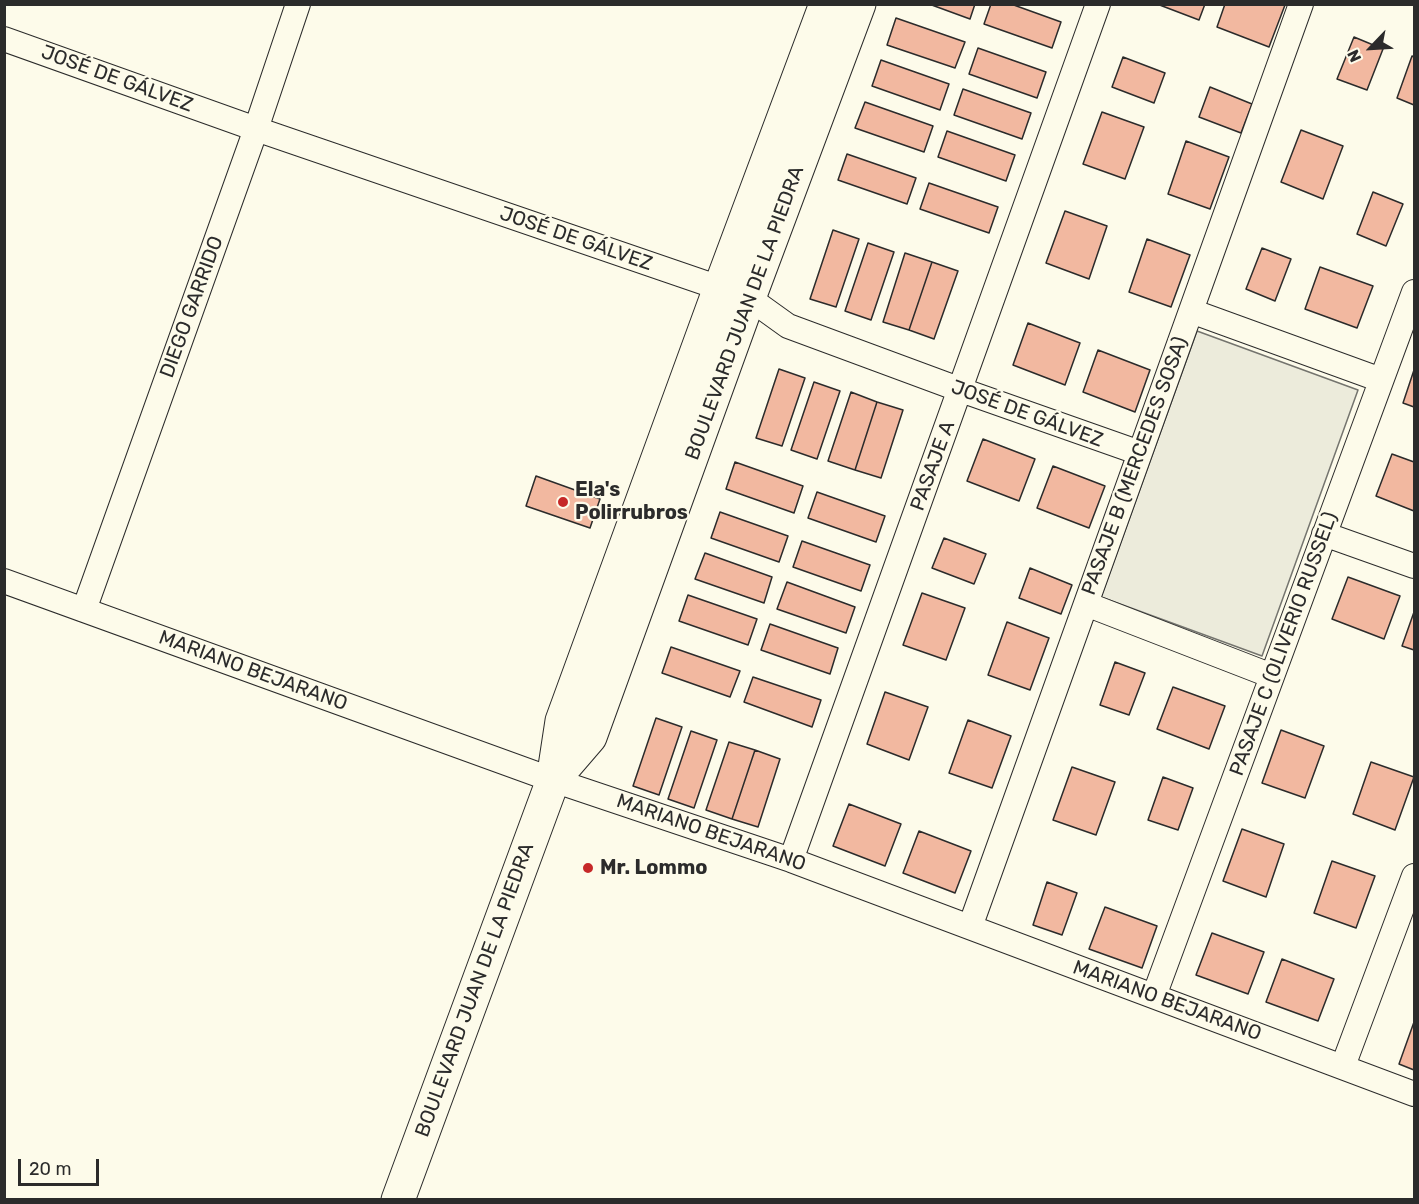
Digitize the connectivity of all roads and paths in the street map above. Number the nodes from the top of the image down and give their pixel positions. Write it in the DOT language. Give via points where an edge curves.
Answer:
graph roads {
  1 [pos="298,4"];
  2 [pos="826,4"];
  3 [pos="859,4"];
  4 [pos="1098,4"];
  5 [pos="1301,4"];
  6 [pos="4,39"];
  7 [pos="256,129"];
  8 [pos="1414,292"];
  9 [pos="735,293"];
  10 [pos="1191,311"];
  11 [pos="1381,380"];
  12 [pos="961,390"];
  13 [pos="1140,453"];
  14 [pos="1324,534"];
  15 [pos="1414,566"];
  16 [pos="4,580"];
  17 [pos="1086,604"];
  18 [pos="84,610"];
  19 [pos="1272,676"];
  20 [pos="553,780"];
  21 [pos="791,860"];
  22 [pos="1414,876"];
  23 [pos="970,927"];
  24 [pos="1154,996"];
  25 [pos="1343,1066"];
  26 [pos="1414,1094"];
  27 [pos="398,1200"];
  1 -- 7 [label="street, DIEGO GARRIDO"];
  2 -- 9 [label="main road, BOULEVARD JUAN DE LA PIEDRA"];
  3 -- 9 [label="main road, BOULEVARD JUAN DE LA PIEDRA"];
  4 -- 12 [label="street, PASAJE A"];
  5 -- 10 [label="street, PASAJE B (MERCEDES SOSA)"];
  6 -- 7 [label="street, JOSÉ DE GÁLVEZ"];
  7 -- 9 [label="street, JOSÉ DE GÁLVEZ"];
  7 -- 18 [label="street, DIEGO GARRIDO"];
  8 -- 11 [label="street, PASAJE C (OLIVERIO RUSSEL)"];
  9 -- 12 [label="street, JOSÉ DE GÁLVEZ" via="788,326"];
  9 -- 20 [label="main road, BOULEVARD JUAN DE LA PIEDRA" via="562,722"];
  10 -- 11 [label="street"];
  10 -- 13 [label="street, PASAJE B (MERCEDES SOSA)"];
  11 -- 14 [label="street, PASAJE C (OLIVERIO RUSSEL)"];
  12 -- 13 [label="street, JOSÉ DE GÁLVEZ"];
  12 -- 21 [label="street, PASAJE A"];
  13 -- 17 [label="street, PASAJE B (MERCEDES SOSA)"];
  14 -- 15 [label="street"];
  14 -- 19 [label="street, PASAJE C (OLIVERIO RUSSEL)"];
  16 -- 18 [label="street, MARIANO BEJARANO"];
  17 -- 19 [label="street"];
  17 -- 23 [label="street, PASAJE B (MERCEDES SOSA)"];
  18 -- 20 [label="street, MARIANO BEJARANO"];
  19 -- 24 [label="street, PASAJE C (OLIVERIO RUSSEL)"];
  20 -- 21 [label="street, MARIANO BEJARANO"];
  20 -- 27 [label="main road, BOULEVARD JUAN DE LA PIEDRA"];
  21 -- 23 [label="street, MARIANO BEJARANO"];
  22 -- 25 [label="street"];
  23 -- 24 [label="street, MARIANO BEJARANO"];
  24 -- 25 [label="street, MARIANO BEJARANO"];
  25 -- 26 [label="street, MARIANO BEJARANO"];
}
